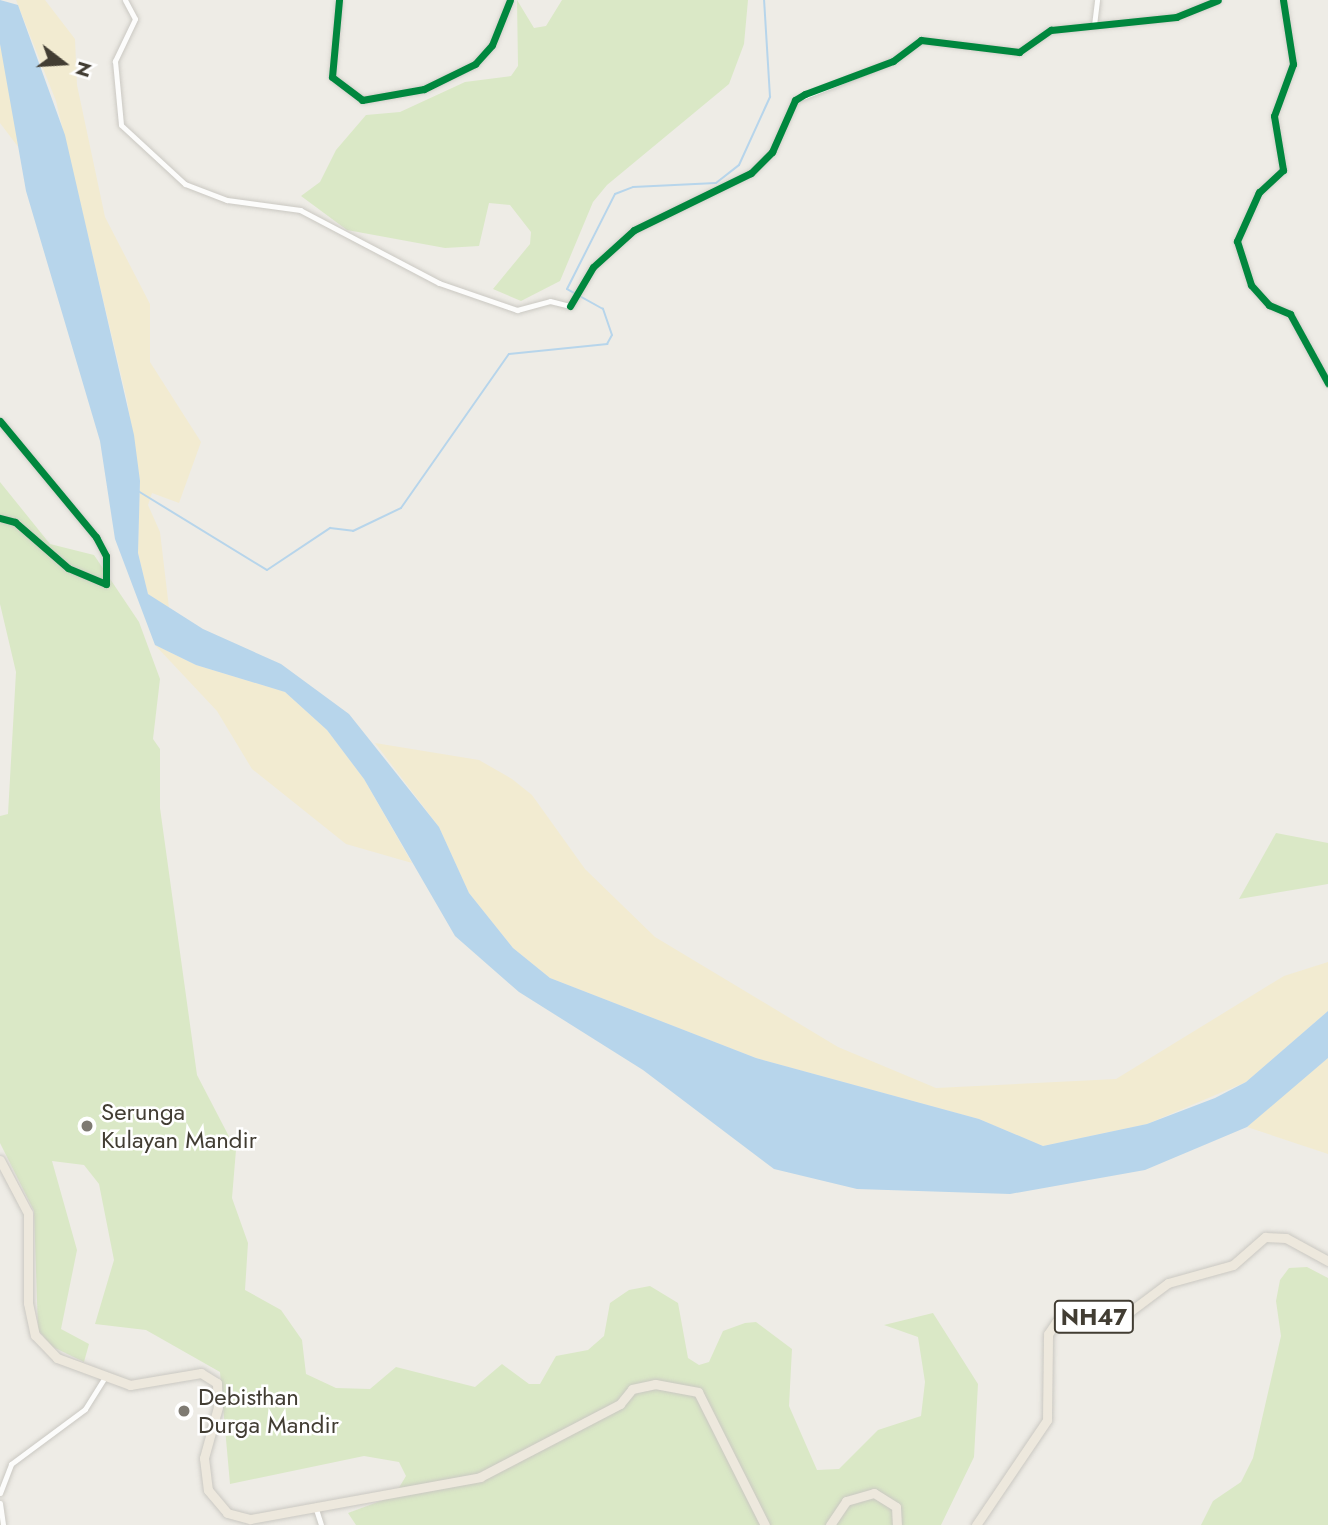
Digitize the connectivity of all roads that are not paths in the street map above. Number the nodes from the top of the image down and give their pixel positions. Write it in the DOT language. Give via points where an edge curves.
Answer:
graph roads {
  1 [pos="125,0"];
  2 [pos="339,0"];
  3 [pos="510,0"];
  4 [pos="1097,0"];
  5 [pos="1218,0"];
  6 [pos="1283,0"];
  7 [pos="1094,25"];
  8 [pos="1328,383"];
  9 [pos="0,421"];
  10 [pos="0,519"];
  11 [pos="0,1160"];
  12 [pos="1328,1261"];
  13 [pos="104,1378"];
  14 [pos="0,1493"];
  15 [pos="0,1503"];
  16 [pos="315,1506"];
  17 [pos="3,1525"];
  18 [pos="321,1525"];
  19 [pos="765,1525"];
  20 [pos="830,1525"];
  21 [pos="897,1525"];
  22 [pos="976,1525"];
  1 -- 7 [label="street" via="135,19 116,61 121,125 186,184 228,201 300,210 342,238 503,306 570,306 593,267 635,230 751,173 772,152 795,100 805,94 893,61 921,40 1019,52 1051,30"];
  2 -- 3 [label="street" via="332,77 362,100 413,92 475,64 492,45"];
  4 -- 7 [label="street"];
  5 -- 7 [label="street" via="1176,17"];
  6 -- 8 [label="street" via="1293,64 1274,116 1283,170 1259,192 1237,241 1251,285 1269,304 1290,314"];
  9 -- 10 [label="street" via="96,537 106,556 106,584 68,568 15,523"];
  11 -- 13 [label="highway" via="28,1213 31,1327 57,1358"];
  12 -- 22 [label="highway, NH47" via="1286,1238 1265,1237 1233,1265 1168,1283 1128,1313 1056,1322 1048,1334 1047,1420"];
  13 -- 14 [label="street" via="85,1409 51,1428 11,1464"];
  13 -- 16 [label="highway" via="147,1387 193,1374 208,1377 217,1383 218,1407 204,1458 217,1506 250,1519"];
  15 -- 17 [label="street"];
  16 -- 18 [label="street"];
  16 -- 19 [label="highway" via="480,1477 620,1404 632,1389 655,1384 698,1392"];
  20 -- 21 [label="highway" via="846,1501 874,1493 896,1507"];
}
